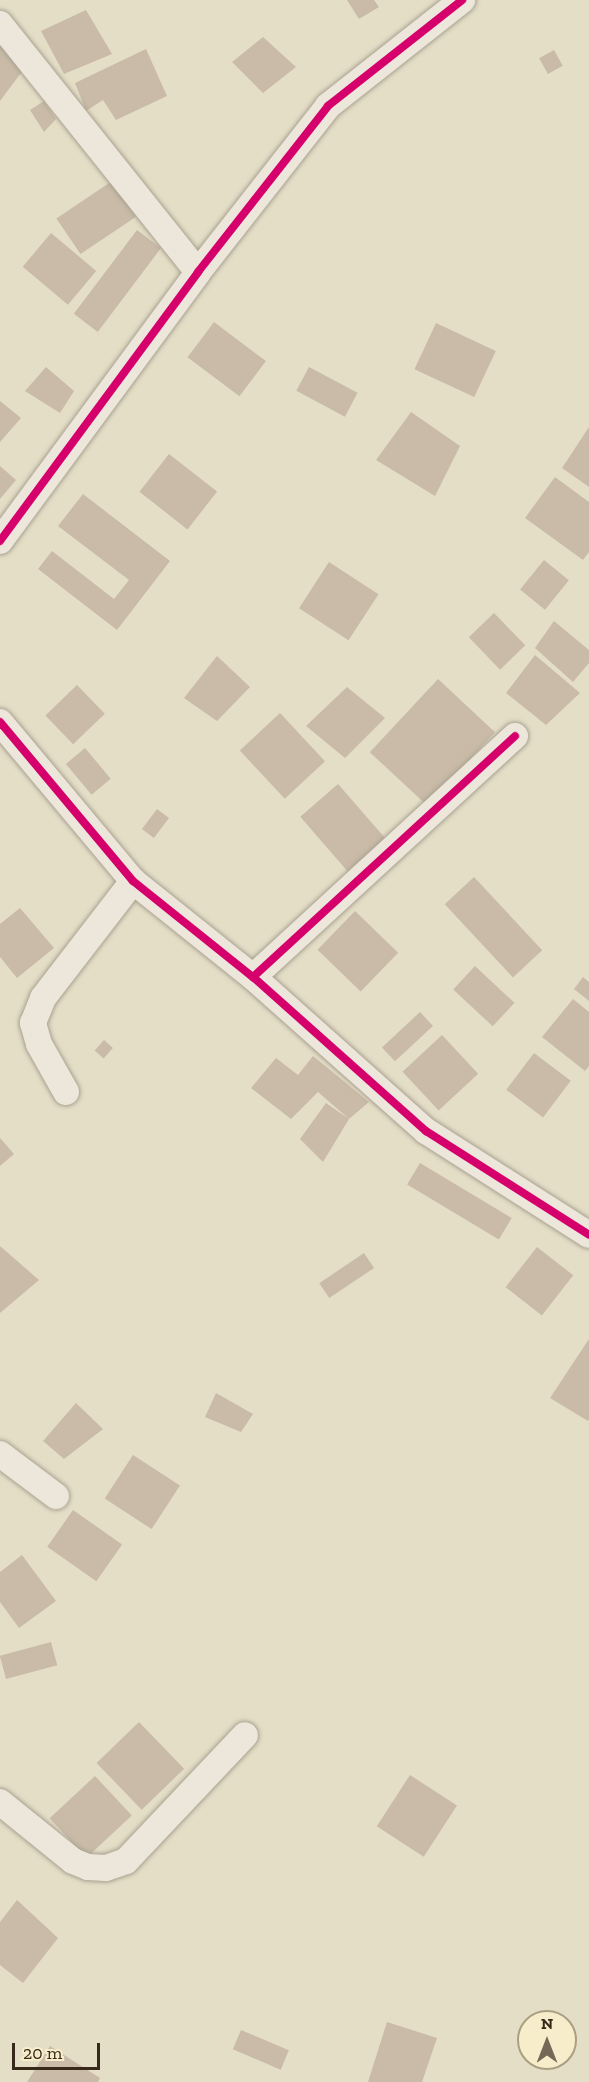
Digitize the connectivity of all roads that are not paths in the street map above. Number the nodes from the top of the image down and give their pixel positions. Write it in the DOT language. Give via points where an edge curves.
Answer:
graph roads {
  1 [pos="462,0"];
  2 [pos="0,24"];
  3 [pos="198,272"];
  4 [pos="0,542"];
  5 [pos="0,722"];
  6 [pos="515,736"];
  7 [pos="133,881"];
  8 [pos="253,977"];
  9 [pos="66,1092"];
  10 [pos="589,1234"];
  11 [pos="0,1454"];
  12 [pos="56,1496"];
  13 [pos="245,1735"];
  14 [pos="0,1802"];
  1 -- 3 [label="street" via="328,106"];
  2 -- 3 [label="street"];
  3 -- 4 [label="street"];
  5 -- 7 [label="street"];
  6 -- 8 [label="street"];
  7 -- 8 [label="street"];
  7 -- 9 [label="street" via="43,998 33,1023 39,1044"];
  8 -- 10 [label="street" via="426,1131"];
  11 -- 12 [label="street"];
  13 -- 14 [label="street" via="126,1861 106,1868 88,1868 73,1861"];
}
